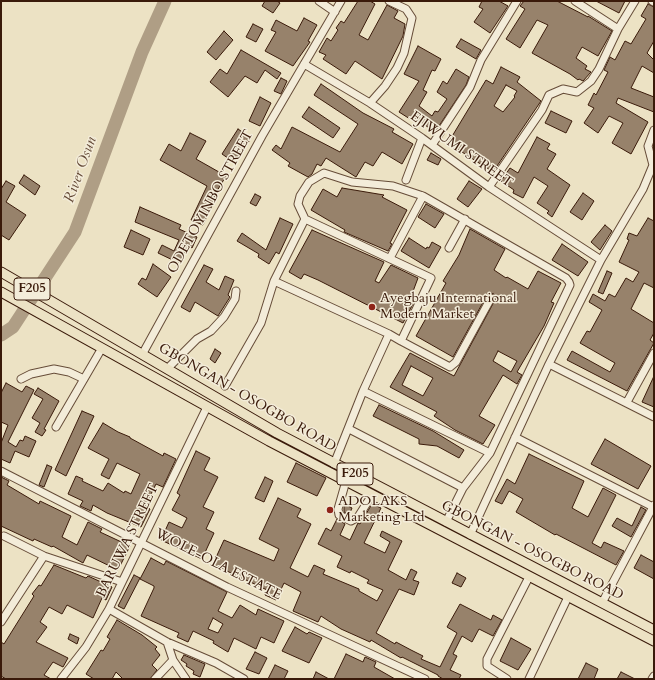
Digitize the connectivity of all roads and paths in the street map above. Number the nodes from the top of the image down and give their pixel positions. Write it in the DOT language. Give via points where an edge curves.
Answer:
graph roads {
  1 [pos="319,1"];
  2 [pos="341,1"];
  3 [pos="389,1"];
  4 [pos="517,1"];
  5 [pos="575,1"];
  6 [pos="635,1"];
  7 [pos="335,12"];
  8 [pos="618,29"];
  9 [pos="304,64"];
  10 [pos="370,103"];
  11 [pos="654,130"];
  12 [pos="422,138"];
  13 [pos="432,145"];
  14 [pos="653,158"];
  15 [pos="406,180"];
  16 [pos="489,188"];
  17 [pos="423,196"];
  18 [pos="305,219"];
  19 [pos="465,219"];
  20 [pos="449,248"];
  21 [pos="390,258"];
  22 [pos="601,260"];
  23 [pos="1,272"];
  24 [pos="274,281"];
  25 [pos="236,291"];
  26 [pos="1,292"];
  27 [pos="492,298"];
  28 [pos="389,334"];
  29 [pos="401,341"];
  30 [pos="102,348"];
  31 [pos="142,353"];
  32 [pos="654,353"];
  33 [pos="549,364"];
  34 [pos="167,369"];
  35 [pos="21,379"];
  36 [pos="84,380"];
  37 [pos="225,386"];
  38 [pos="363,391"];
  39 [pos="627,402"];
  40 [pos="207,407"];
  41 [pos="654,417"];
  42 [pos="56,427"];
  43 [pos="349,429"];
  44 [pos="515,437"];
  45 [pos="490,453"];
  46 [pos="334,464"];
  47 [pos="1,471"];
  48 [pos="346,481"];
  49 [pos="463,488"];
  50 [pos="372,495"];
  51 [pos="654,506"];
  52 [pos="446,522"];
  53 [pos="470,535"];
  54 [pos="4,536"];
  55 [pos="143,542"];
  56 [pos="44,556"];
  57 [pos="529,577"];
  58 [pos="122,582"];
  59 [pos="568,597"];
  60 [pos="602,603"];
  61 [pos="109,610"];
  62 [pos="1,622"];
  63 [pos="654,630"];
  64 [pos="654,641"];
  65 [pos="167,642"];
  66 [pos="173,660"];
  67 [pos="654,676"];
  68 [pos="61,679"];
  69 [pos="155,679"];
  70 [pos="186,679"];
  71 [pos="244,679"];
  72 [pos="425,679"];
  73 [pos="507,679"];
  74 [pos="529,679"];
  75 [pos="652,679"];
  1 -- 7 [label="street"];
  2 -- 7 [label="street, ODETOYINBO STREET"];
  3 -- 10 [label="street" via="406,9 412,18 404,53 385,86"];
  4 -- 13 [label="street" via="481,60 470,86"];
  5 -- 8 [label="street"];
  6 -- 8 [label="street"];
  7 -- 9 [label="street, ODETOYINBO STREET"];
  8 -- 16 [label="street" via="591,81 577,92 563,89 549,96"];
  9 -- 10 [label="street, EJIWUMI STREET"];
  9 -- 31 [label="street, ODETOYINBO STREET"];
  10 -- 12 [label="street, EJIWUMI STREET"];
  11 -- 14 [label="street" via="648,146"];
  12 -- 13 [label="street, EJIWUMI STREET"];
  12 -- 15 [label="street"];
  13 -- 16 [label="street, EJIWUMI STREET"];
  14 -- 22 [label="street" via="653,166 643,189"];
  16 -- 22 [label="street, EJIWUMI STREET"];
  17 -- 18 [label="street" via="393,186 352,182 324,173 309,182 300,196 298,204"];
  17 -- 19 [label="street"];
  17 -- 21 [label="street"];
  18 -- 21 [label="street"];
  18 -- 24 [label="street"];
  19 -- 20 [label="street"];
  19 -- 45 [label="street" via="566,278 570,285"];
  21 -- 29 [label="street" via="431,278"];
  22 -- 33 [label="street"];
  23 -- 31 [label="main road, GBONGAN - OSOGBO ROAD / F205"];
  24 -- 28 [label="street"];
  24 -- 37 [label="street" via="261,323"];
  25 -- 34 [label="street" via="235,299 224,317"];
  26 -- 30 [label="main road, GBONGAN - OSOGBO ROAD / F205"];
  27 -- 29 [label="street" via="456,362 450,367"];
  28 -- 29 [label="street"];
  28 -- 38 [label="street"];
  30 -- 36 [label="street"];
  30 -- 40 [label="main road, GBONGAN - OSOGBO ROAD / F205"];
  31 -- 34 [label="main road, GBONGAN - OSOGBO ROAD / F205"];
  32 -- 39 [label="street"];
  33 -- 39 [label="street"];
  33 -- 44 [label="street"];
  34 -- 46 [label="main road, GBONGAN - OSOGBO ROAD / F205"];
  35 -- 36 [label="street" via="54,369 69,372"];
  36 -- 42 [label="street"];
  38 -- 43 [label="street"];
  38 -- 45 [label="street"];
  39 -- 41 [label="street"];
  40 -- 48 [label="main road, GBONGAN - OSOGBO ROAD / F205"];
  40 -- 55 [label="street, BARUWA STREET"];
  43 -- 46 [label="street"];
  43 -- 49 [label="street"];
  44 -- 51 [label="street"];
  44 -- 53 [label="street"];
  45 -- 49 [label="street"];
  46 -- 52 [label="main road, GBONGAN - OSOGBO ROAD / F205"];
  47 -- 55 [label="street, WOLE-OLA ESTATE"];
  48 -- 50 [label="main road, GBONGAN - OSOGBO ROAD / F205"];
  48 -- 50 [label="street" via="338,509 339,515 351,521 358,517"];
  49 -- 52 [label="street"];
  50 -- 57 [label="main road, GBONGAN - OSOGBO ROAD / F205"];
  51 -- 60 [label="street"];
  52 -- 53 [label="main road, GBONGAN - OSOGBO ROAD / F205"];
  53 -- 60 [label="main road, GBONGAN - OSOGBO ROAD / F205"];
  54 -- 56 [label="street"];
  55 -- 58 [label="street, BARUWA STREET"];
  55 -- 72 [label="street, WOLE-OLA ESTATE" via="227,587"];
  56 -- 58 [label="street"];
  56 -- 62 [label="street"];
  57 -- 59 [label="main road, GBONGAN - OSOGBO ROAD / F205"];
  57 -- 73 [label="street" via="487,659 487,666"];
  58 -- 61 [label="street, BARUWA STREET"];
  59 -- 64 [label="main road, GBONGAN - OSOGBO ROAD / F205"];
  59 -- 74 [label="street"];
  60 -- 63 [label="main road, GBONGAN - OSOGBO ROAD / F205"];
  61 -- 65 [label="street"];
  61 -- 68 [label="street, BARUWA STREET" via="86,647"];
  65 -- 66 [label="street"];
  65 -- 71 [label="street"];
  66 -- 69 [label="street"];
  66 -- 70 [label="street"];
  67 -- 75 [label="street"];
}
